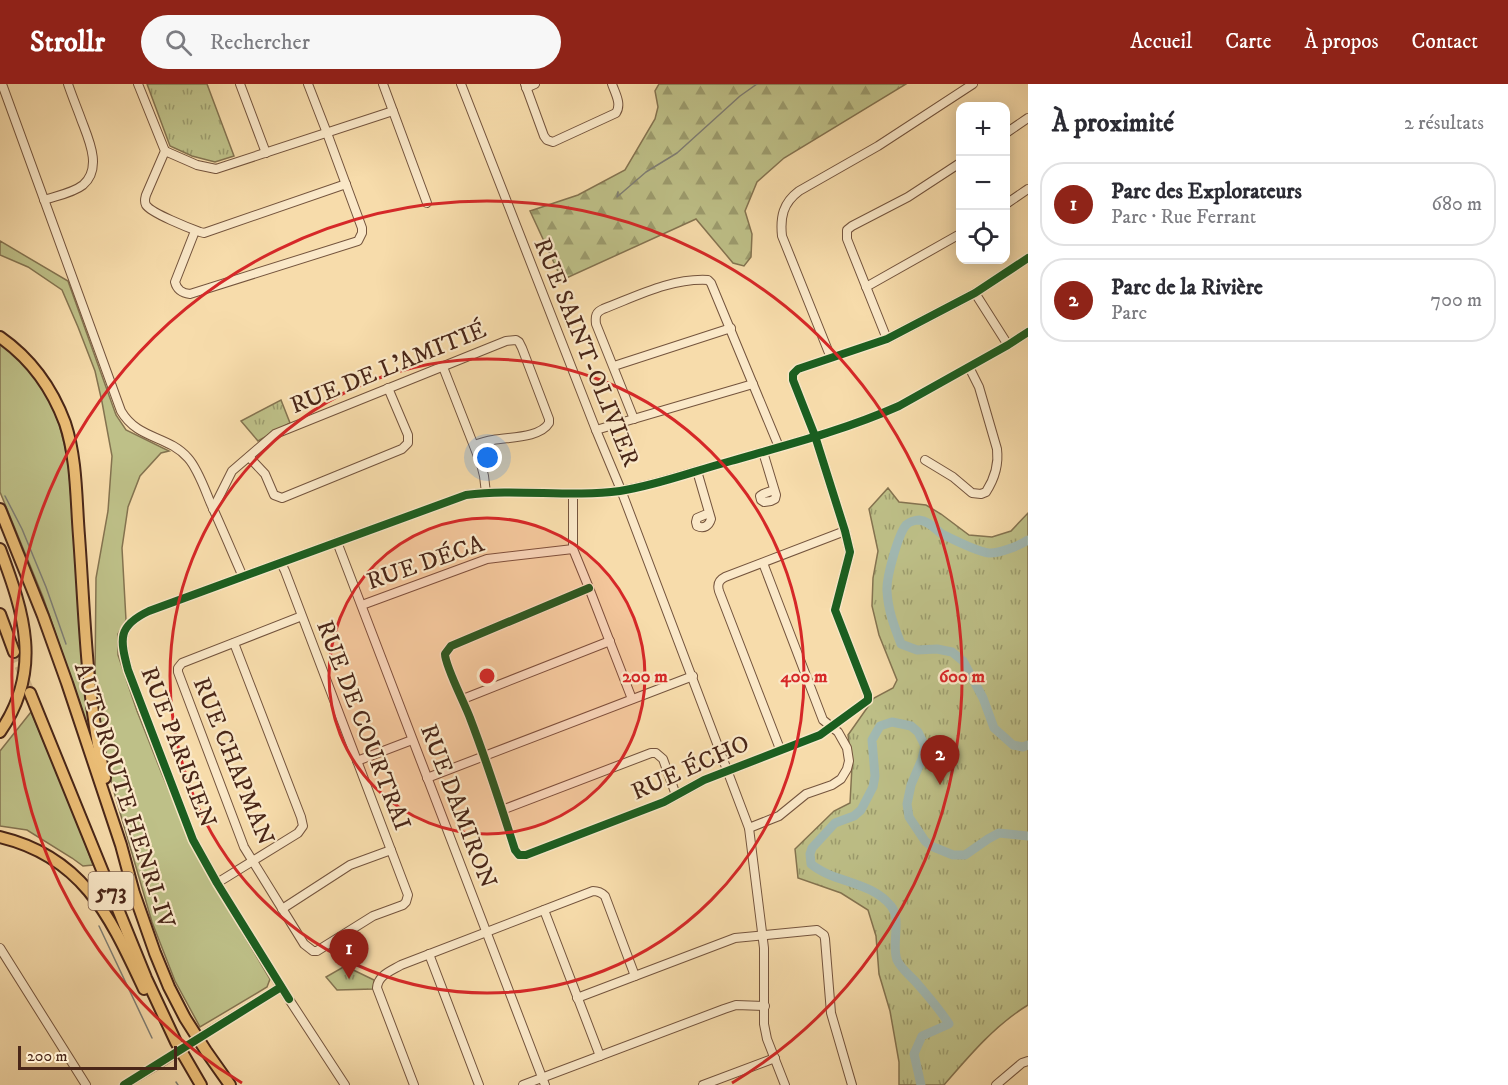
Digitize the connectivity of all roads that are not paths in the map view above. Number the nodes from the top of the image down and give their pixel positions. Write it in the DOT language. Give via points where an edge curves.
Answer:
graph roads {
  1 [pos="2,84"];
  2 [pos="68,84"];
  3 [pos="138,84"];
  4 [pos="240,84"];
  5 [pos="308,84"];
  6 [pos="383,84"];
  7 [pos="461,84"];
  8 [pos="535,84"];
  9 [pos="612,84"];
  10 [pos="973,84"];
  11 [pos="525,86"];
  12 [pos="393,111"];
  13 [pos="1028,118"];
  14 [pos="1010,130"];
  15 [pos="327,133"];
  16 [pos="165,151"];
  17 [pos="266,153"];
  18 [pos="956,166"];
  19 [pos="346,184"];
  20 [pos="1028,189"];
  21 [pos="44,200"];
  22 [pos="1010,201"];
  23 [pos="427,203"];
  24 [pos="195,231"];
  25 [pos="956,236"];
  26 [pos="1028,258"];
  27 [pos="866,287"];
  28 [pos="975,292"];
  29 [pos="730,328"];
  30 [pos="1028,332"];
  31 [pos="0,337"];
  32 [pos="887,339"];
  33 [pos="1008,345"];
  34 [pos="831,358"];
  35 [pos="614,366"];
  36 [pos="442,367"];
  37 [pos="969,367"];
  38 [pos="753,384"];
  39 [pos="388,388"];
  40 [pos="634,419"];
  41 [pos="596,430"];
  42 [pos="815,436"];
  43 [pos="474,445"];
  44 [pos="779,447"];
  45 [pos="764,452"];
  46 [pos="249,457"];
  47 [pos="925,460"];
  48 [pos="697,471"];
  49 [pos="621,490"];
  50 [pos="774,490"];
  51 [pos="486,493"];
  52 [pos="573,494"];
  53 [pos="0,509"];
  54 [pos="213,509"];
  55 [pos="709,513"];
  56 [pos="845,531"];
  57 [pos="336,542"];
  58 [pos="0,549"];
  59 [pos="573,549"];
  60 [pos="763,562"];
  61 [pos="281,563"];
  62 [pos="243,577"];
  63 [pos="589,588"];
  64 [pos="362,605"];
  65 [pos="0,614"];
  66 [pos="302,616"];
  67 [pos="610,641"];
  68 [pos="234,643"];
  69 [pos="14,652"];
  70 [pos="693,676"];
  71 [pos="30,693"];
  72 [pos="462,699"];
  73 [pos="632,699"];
  74 [pos="832,726"];
  75 [pos="0,732"];
  76 [pos="412,740"];
  77 [pos="780,749"];
  78 [pos="484,755"];
  79 [pos="357,761"];
  80 [pos="727,770"];
  81 [pos="427,778"];
  82 [pos="676,795"];
  83 [pos="502,810"];
  84 [pos="749,828"];
  85 [pos="0,837"];
  86 [pos="121,845"];
  87 [pos="391,850"];
  88 [pos="253,860"];
  89 [pos="217,883"];
  90 [pos="406,902"];
  91 [pos="282,909"];
  92 [pos="544,910"];
  93 [pos="487,933"];
  94 [pos="762,935"];
  95 [pos="0,948"];
  96 [pos="429,954"];
  97 [pos="635,976"];
  98 [pos="281,987"];
  99 [pos="577,998"];
  100 [pos="765,1006"];
  101 [pos="600,1056"];
  102 [pos="775,1058"];
  103 [pos="1028,1060"];
  104 [pos="544,1081"];
  105 [pos="725,1081"];
  106 [pos="86,1085"];
  107 [pos="124,1085"];
  108 [pos="194,1085"];
  109 [pos="201,1085"];
  110 [pos="230,1085"];
  111 [pos="345,1085"];
  112 [pos="414,1085"];
  113 [pos="479,1085"];
  114 [pos="523,1085"];
  115 [pos="703,1085"];
  116 [pos="785,1085"];
  117 [pos="852,1085"];
  118 [pos="996,1085"];
  1 -- 21 [label="street"];
  2 -- 21 [label="street" via="92,148 93,169 83,185"];
  3 -- 16 [label="street"];
  4 -- 17 [label="street"];
  5 -- 15 [label="street"];
  6 -- 12 [label="street"];
  7 -- 41 [label="street, RUE SAINT-OLIVIER"];
  8 -- 11 [label="street"];
  9 -- 11 [label="street" via="619,103 616,112 553,142 544,136"];
  10 -- 34 [label="street" via="878,146 799,191 786,205 782,236"];
  12 -- 15 [label="street"];
  12 -- 23 [label="street"];
  13 -- 14 [label="street"];
  15 -- 17 [label="street"];
  15 -- 19 [label="street"];
  16 -- 17 [label="street" via="216,169"];
  16 -- 24 [label="street" via="146,195 146,205"];
  18 -- 27 [label="street" via="908,197 849,227 847,239"];
  19 -- 24 [label="street" via="204,233"];
  19 -- 24 [label="street" via="362,228 358,242 185,294 175,282"];
  20 -- 22 [label="street"];
  21 -- 54 [label="street" via="121,411 138,430 174,446 188,457"];
  25 -- 27 [label="street"];
  26 -- 28 [label="street"];
  27 -- 32 [label="street"];
  28 -- 32 [label="street"];
  28 -- 33 [label="street"];
  29 -- 35 [label="street"];
  29 -- 35 [label="street" via="708,280 664,285 596,314 596,324"];
  29 -- 38 [label="street"];
  30 -- 33 [label="street"];
  31 -- 86 [label="highway" via="21,353 41,377 60,411 69,439 92,706"];
  32 -- 34 [label="street"];
  33 -- 37 [label="street"];
  34 -- 42 [label="street" via="793,374"];
  35 -- 40 [label="street"];
  36 -- 39 [label="street, RUE DE L'AMITIÉ"];
  36 -- 43 [label="street"];
  36 -- 43 [label="street, RUE DE L'AMITIÉ" via="511,340 519,342 522,348 549,423 526,436"];
  37 -- 42 [label="street" via="882,414"];
  37 -- 47 [label="street" via="979,387 997,449 994,477 986,492 972,494"];
  38 -- 40 [label="street"];
  38 -- 44 [label="street"];
  39 -- 46 [label="street, RUE DE L'AMITIÉ" via="275,434"];
  39 -- 46 [label="street" via="408,435 408,443 402,449 282,498 274,495 265,474"];
  40 -- 41 [label="street"];
  41 -- 49 [label="street, RUE SAINT-OLIVIER"];
  42 -- 44 [label="street"];
  42 -- 56 [label="street"];
  43 -- 51 [label="street"];
  44 -- 45 [label="street"];
  45 -- 48 [label="street"];
  45 -- 50 [label="street"];
  46 -- 54 [label="street, RUE DE L'AMITIÉ" via="232,471"];
  48 -- 49 [label="street"];
  48 -- 55 [label="street"];
  49 -- 52 [label="street"];
  49 -- 70 [label="street, RUE SAINT-OLIVIER"];
  51 -- 52 [label="street"];
  51 -- 57 [label="street" via="466,495"];
  52 -- 59 [label="street"];
  53 -- 86 [label="highway, AUTOROUTE HENRI-IV / 573" via="67,683"];
  54 -- 62 [label="street"];
  56 -- 60 [label="street"];
  56 -- 74 [label="street, RUE ÉCHO" via="850,552 835,610 868,700"];
  57 -- 61 [label="street"];
  57 -- 64 [label="street, RUE DAMIRON"];
  58 -- 75 [label="highway" via="18,598 26,656 17,699"];
  59 -- 63 [label="street"];
  59 -- 64 [label="street, RUE DÉCA" via="487,559"];
  60 -- 74 [label="street" via="823,720"];
  60 -- 77 [label="street" via="721,579 718,586"];
  61 -- 62 [label="street"];
  61 -- 66 [label="street, RUE DE COURTRAI"];
  62 -- 89 [label="street, RUE PARISIEN" via="133,618 122,649 193,840"];
  63 -- 67 [label="street"];
  63 -- 72 [label="street" via="451,646 445,654 446,662"];
  64 -- 76 [label="street, RUE DAMIRON"];
  65 -- 69 [label="highway"];
  66 -- 68 [label="street, RUE CHAPMAN"];
  66 -- 79 [label="street, RUE DE COURTRAI"];
  67 -- 72 [label="street"];
  67 -- 73 [label="street"];
  68 -- 88 [label="street" via="303,822 298,833"];
  68 -- 88 [label="street, RUE CHAPMAN" via="182,663 178,672 241,840"];
  70 -- 73 [label="street"];
  70 -- 80 [label="street, RUE SAINT-OLIVIER"];
  71 -- 109 [label="highway, AUTOROUTE HENRI-IV / 573" via="146,978"];
  72 -- 78 [label="street"];
  73 -- 78 [label="street"];
  74 -- 77 [label="street, RUE ÉCHO" via="820,735"];
  74 -- 84 [label="street" via="847,748 849,761 841,779 806,794 779,816"];
  76 -- 79 [label="street"];
  76 -- 81 [label="street, RUE DAMIRON"];
  77 -- 80 [label="street, RUE ÉCHO"];
  78 -- 81 [label="street"];
  78 -- 83 [label="street"];
  79 -- 87 [label="street, RUE DE COURTRAI"];
  80 -- 82 [label="street, RUE ÉCHO"];
  80 -- 84 [label="street, RUE SAINT-OLIVIER"];
  81 -- 93 [label="street, RUE DAMIRON"];
  82 -- 83 [label="street" via="663,759 651,753"];
  82 -- 83 [label="street, RUE ÉCHO" via="526,855 515,850"];
  84 -- 94 [label="street, RUE SAINT-OLIVIER"];
  85 -- 108 [label="highway" via="54,860 94,896 116,930"];
  86 -- 110 [label="highway, AUTOROUTE HENRI-IV / 573" via="134,893 169,987"];
  87 -- 90 [label="street, RUE DE COURTRAI" via="408,895"];
  87 -- 91 [label="street" via="350,865"];
  88 -- 89 [label="street"];
  88 -- 91 [label="street, RUE CHAPMAN"];
  89 -- 98 [label="street, RUE PARISIEN"];
  90 -- 91 [label="street, RUE CHAPMAN" via="373,916 317,951 304,944"];
  92 -- 93 [label="street"];
  92 -- 97 [label="street" via="592,891 602,893"];
  92 -- 99 [label="street"];
  93 -- 96 [label="street"];
  93 -- 104 [label="street, RUE DAMIRON"];
  94 -- 97 [label="street" via="735,938"];
  94 -- 100 [label="street, RUE SAINT-OLIVIER"];
  94 -- 117 [label="street" via="817,930 824,935 831,1013"];
  95 -- 106 [label="street"];
  96 -- 112 [label="street" via="383,975 377,985"];
  96 -- 113 [label="street"];
  97 -- 99 [label="street"];
  98 -- 107 [label="street, bridge"];
  98 -- 111 [label="street, RUE PARISIEN"];
  99 -- 101 [label="street"];
  100 -- 101 [label="street" via="736,1005"];
  100 -- 102 [label="street, RUE SAINT-OLIVIER" via="767,1040"];
  101 -- 104 [label="street"];
  102 -- 105 [label="street"];
  102 -- 116 [label="street, RUE SAINT-OLIVIER"];
  103 -- 118 [label="street"];
  104 -- 114 [label="street"];
  105 -- 115 [label="street"];
}
